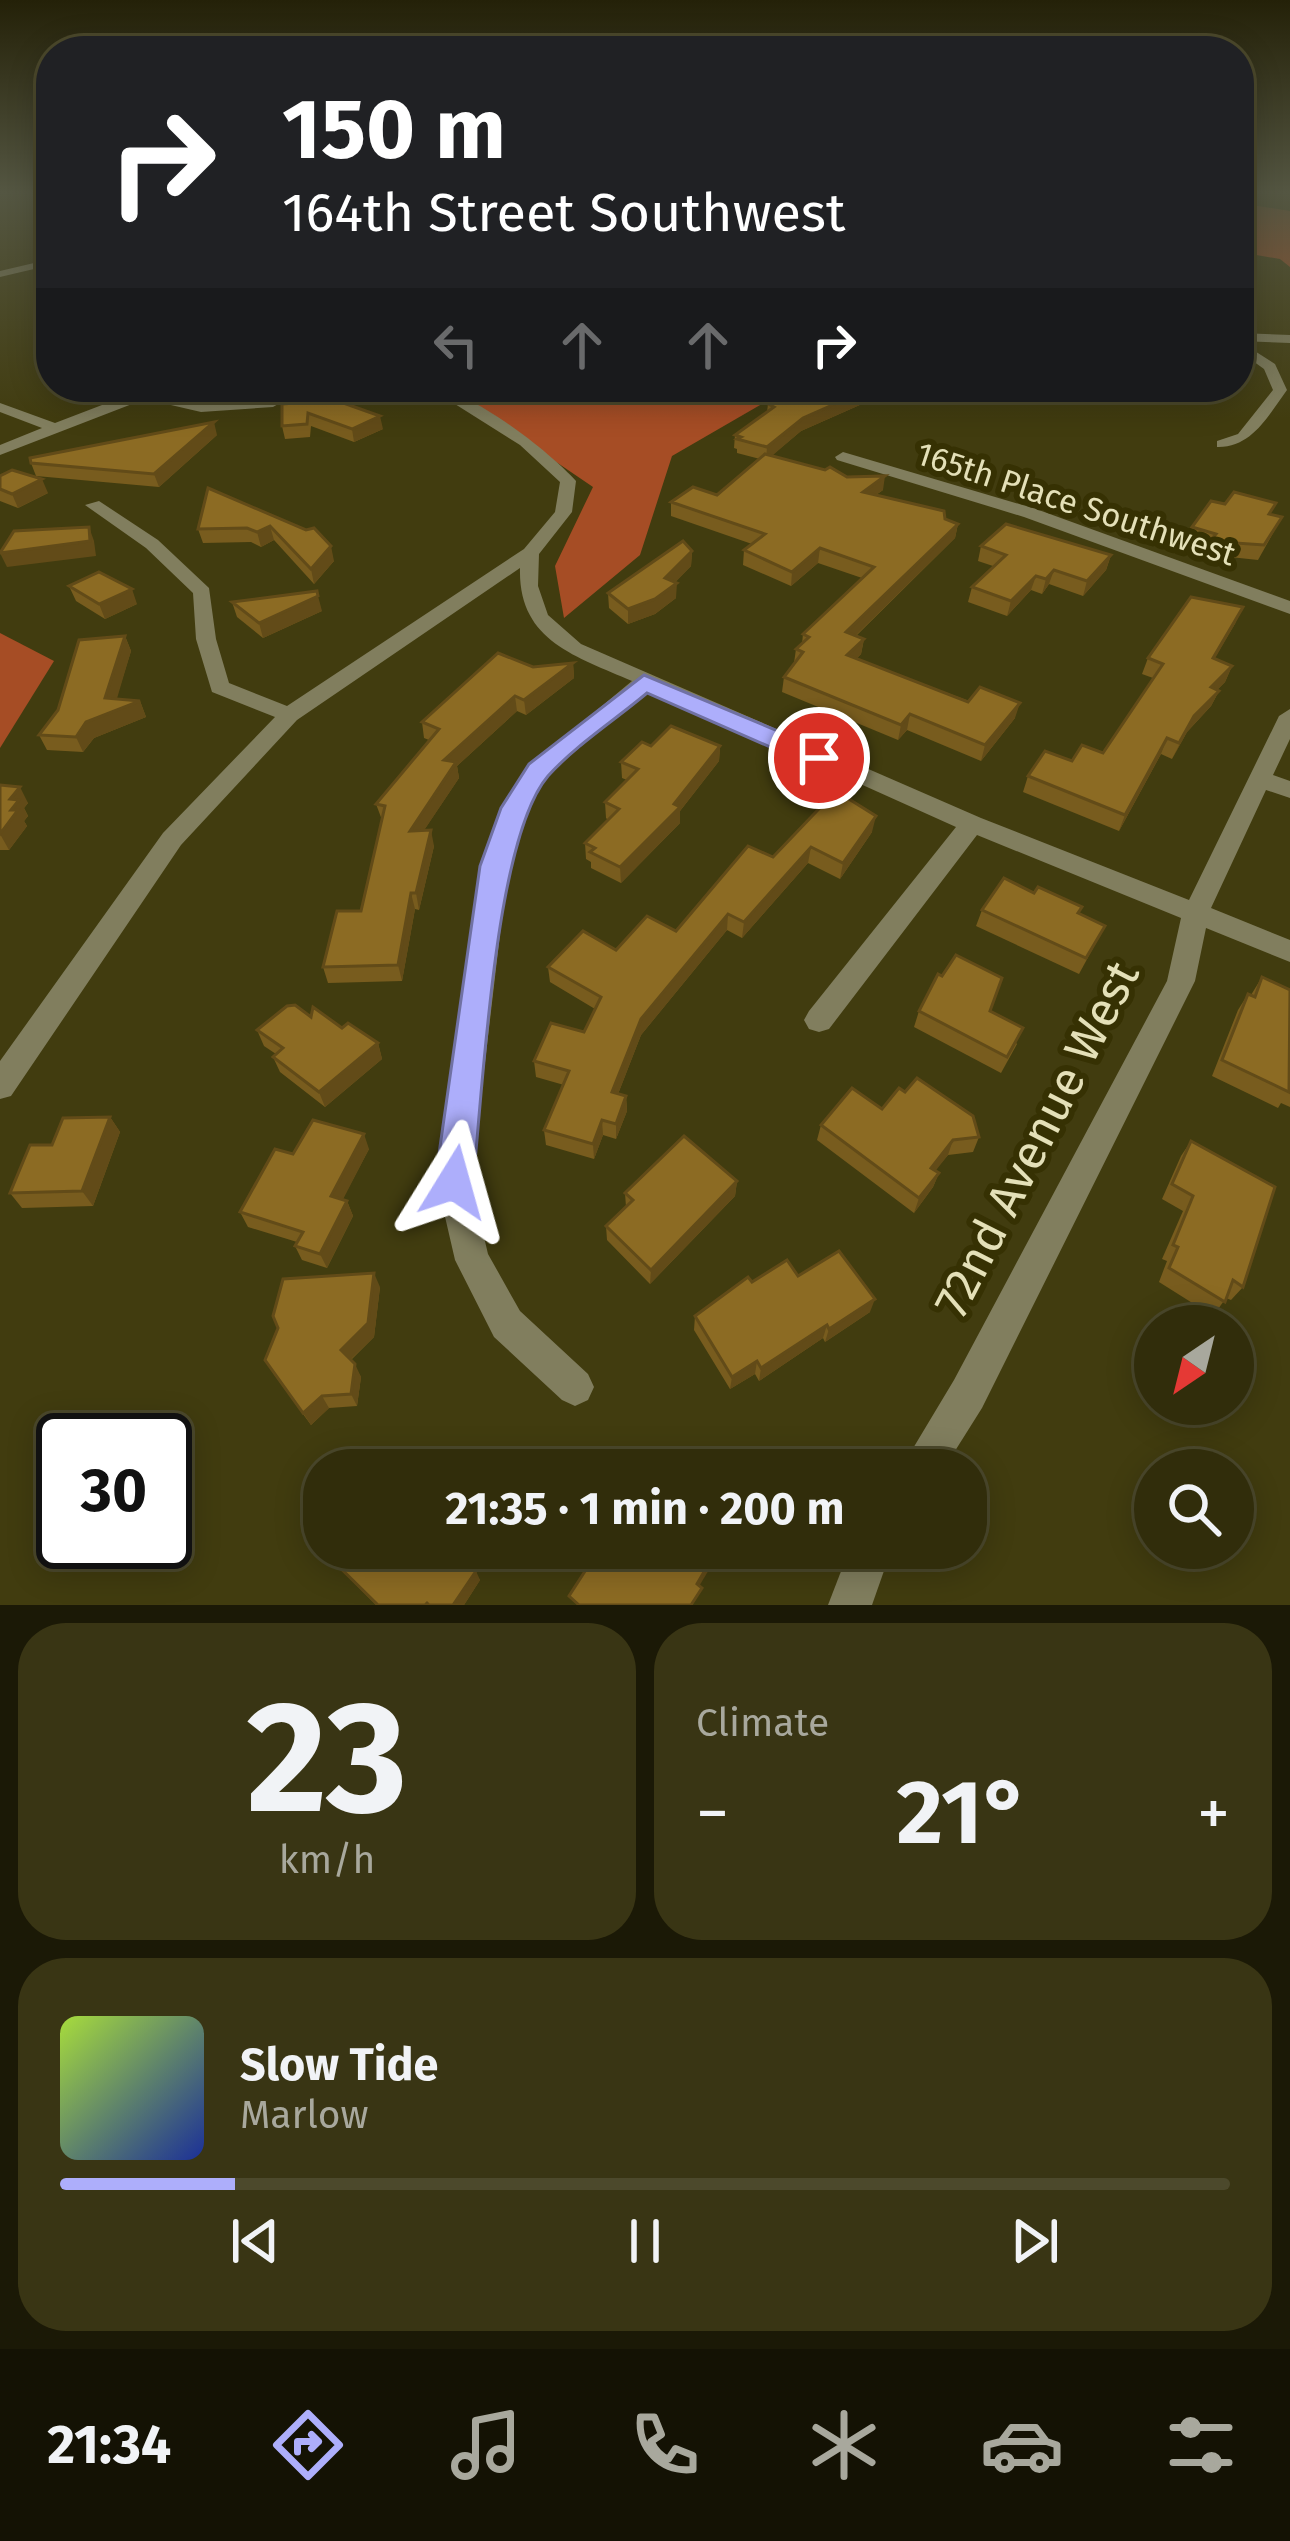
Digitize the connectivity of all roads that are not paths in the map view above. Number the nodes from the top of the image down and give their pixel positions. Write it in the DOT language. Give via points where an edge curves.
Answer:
graph roads {
  1 [pos="1290,339"];
  2 [pos="1254,340"];
  3 [pos="1254,354"];
  4 [pos="122,402"];
  5 [pos="174,402"];
  6 [pos="459,402"];
  7 [pos="273,404"];
  8 [pos="0,406"];
  9 [pos="54,428"];
  10 [pos="1222,444"];
  11 [pos="0,450"];
  12 [pos="843,458"];
  13 [pos="93,506"];
  14 [pos="530,553"];
  15 [pos="1290,608"];
  16 [pos="644,682"];
  17 [pos="289,715"];
  18 [pos="1290,716"];
  19 [pos="1276,785"];
  20 [pos="972,824"];
  21 [pos="1196,912"];
  22 [pos="1290,951"];
  23 [pos="819,1020"];
  24 [pos="0,1086"];
  25 [pos="575,1387"];
  26 [pos="933,1449"];
  27 [pos="863,1569"];
  28 [pos="850,1605"];
  1 -- 2 [label="street"];
  3 -- 10 [label="street" via="1280,390 1243,437"];
  4 -- 9 [label="street"];
  5 -- 7 [label="street" via="201,409"];
  6 -- 14 [label="street" via="568,481 560,522"];
  8 -- 9 [label="street"];
  9 -- 11 [label="street"];
  12 -- 15 [label="street, 165th Place Southwest" via="1030,513"];
  13 -- 17 [label="street" via="152,544 202,592 220,687"];
  14 -- 16 [label="street" via="527,600 543,625"];
  14 -- 17 [label="street"];
  16 -- 20 [label="street"];
  16 -- 25 [label="street" via="539,770 514,808 495,866 454,1182 472,1259 507,1324"];
  17 -- 24 [label="street" via="172,839"];
  18 -- 19 [label="street, 72nd Avenue West"];
  19 -- 21 [label="street, 72nd Avenue West"];
  20 -- 21 [label="street"];
  20 -- 23 [label="street"];
  21 -- 22 [label="street"];
  21 -- 26 [label="street, 72nd Avenue West" via="1181,980"];
  27 -- 28 [label="street"];
}
